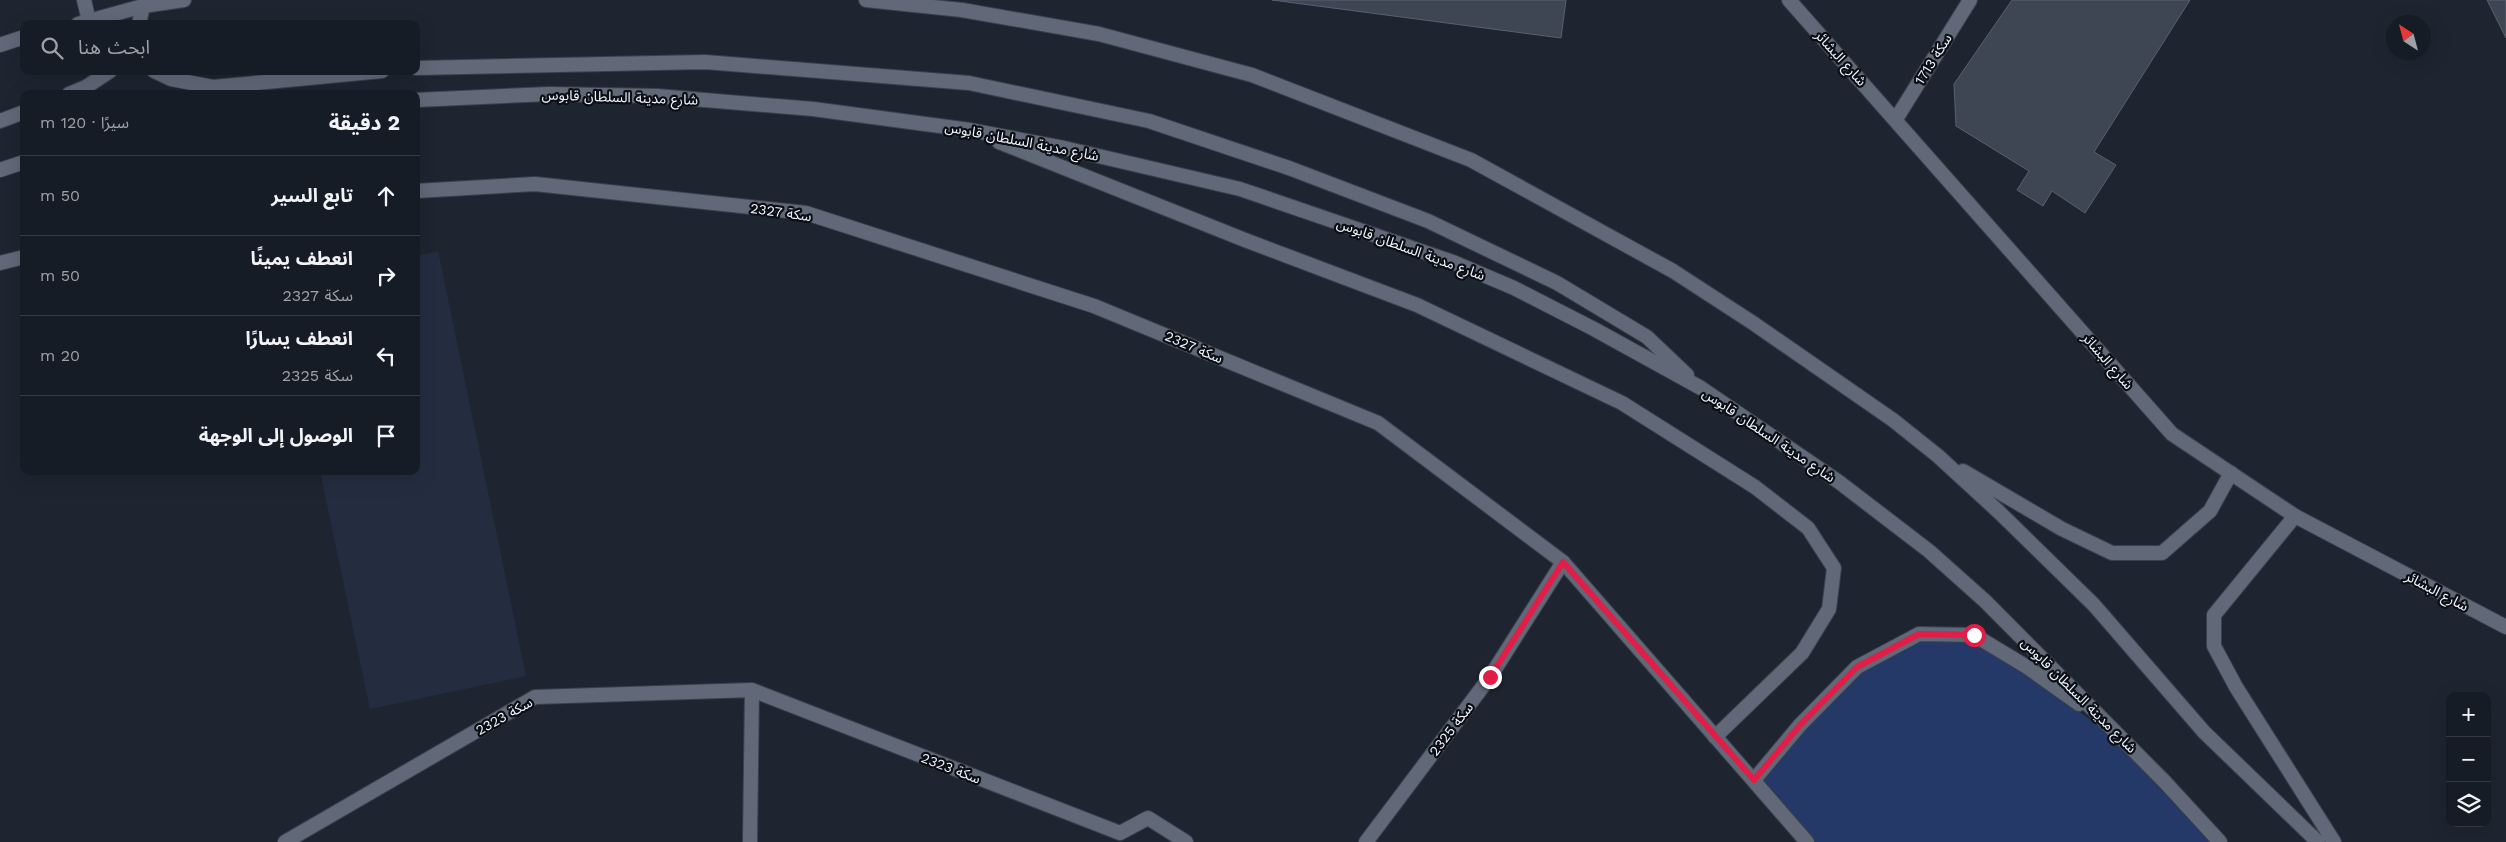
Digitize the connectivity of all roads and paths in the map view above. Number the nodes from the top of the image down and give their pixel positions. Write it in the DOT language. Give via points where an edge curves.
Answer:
graph roads {
  1 [pos="84,0"];
  2 [pos="184,0"];
  3 [pos="866,0"];
  4 [pos="1788,0"];
  5 [pos="1970,0"];
  6 [pos="142,3"];
  7 [pos="86,20"];
  8 [pos="94,20"];
  9 [pos="140,20"];
  10 [pos="20,39"];
  11 [pos="0,45"];
  12 [pos="420,68"];
  13 [pos="104,75"];
  14 [pos="162,75"];
  15 [pos="340,75"];
  16 [pos="79,90"];
  17 [pos="420,100"];
  18 [pos="20,114"];
  19 [pos="1896,119"];
  20 [pos="0,121"];
  21 [pos="970,130"];
  22 [pos="20,163"];
  23 [pos="0,170"];
  24 [pos="420,191"];
  25 [pos="20,258"];
  26 [pos="0,263"];
  27 [pos="1701,388"];
  28 [pos="1938,456"];
  29 [pos="2231,473"];
  30 [pos="2296,516"];
  31 [pos="1563,562"];
  32 [pos="2506,627"];
  33 [pos="752,690"];
  34 [pos="2111,727"];
  35 [pos="1715,737"];
  36 [pos="1754,780"];
  37 [pos="285,842"];
  38 [pos="750,842"];
  39 [pos="1186,842"];
  40 [pos="1366,842"];
  41 [pos="1806,842"];
  42 [pos="2220,842"];
  43 [pos="2318,842"];
  44 [pos="2334,842"];
  1 -- 7 [label="main road"];
  2 -- 6 [label="main road"];
  3 -- 28 [label="main road" via="962,10 1099,34 1252,75 1471,160 1674,272 1754,323 1893,420"];
  4 -- 19 [label="main road, شارع البشائر"];
  5 -- 19 [label="main road, سكة 1713"];
  6 -- 8 [label="main road"];
  6 -- 9 [label="main road"];
  10 -- 11 [label="main road"];
  12 -- 27 [label="main road" via="705,62 969,83 1149,121 1289,168 1428,221 1557,283 1647,337"];
  13 -- 16 [label="main road"];
  14 -- 15 [label="main road" via="213,87"];
  17 -- 21 [label="main road, شارع مدينة السلطان قابوس" via="550,94 657,96 813,109"];
  18 -- 20 [label="main road"];
  19 -- 29 [label="main road, شارع البشائر" via="2172,434"];
  21 -- 27 [label="main road, شارع مدينة السلطان قابوس" via="1064,148 1240,190 1453,262 1514,288"];
  21 -- 35 [label="main road" via="1417,305 1622,403 1755,487 1808,528 1834,568 1830,609 1802,654"];
  22 -- 23 [label="main road"];
  24 -- 31 [label="main road, سكة 2327" via="535,184 806,213 1085,302 1378,423"];
  25 -- 26 [label="main road"];
  27 -- 34 [label="main road, شارع مدينة السلطان قابوس" via="1839,482 1929,551 1985,601"];
  28 -- 29 [label="main road" via="2062,529 2112,553 2162,553 2210,511"];
  28 -- 43 [label="main road" via="2094,605 2204,732"];
  29 -- 30 [label="main road, شارع البشائر"];
  30 -- 32 [label="main road, شارع البشائر"];
  30 -- 44 [label="main road" via="2214,614 2214,646 2236,687"];
  31 -- 35 [label="main road, سكة 2327"];
  31 -- 40 [label="main road, سكة 2325" via="1490,677"];
  33 -- 37 [label="main road, سكة 2323" via="536,697"];
  33 -- 38 [label="main road"];
  33 -- 39 [label="main road, سكة 2323" via="1120,834 1148,818"];
  34 -- 36 [label="main road" via="2027,667 1974,635 1919,634 1857,667 1800,725"];
  34 -- 42 [label="main road, شارع مدينة السلطان قابوس"];
  35 -- 36 [label="main road, سكة 2327"];
  36 -- 41 [label="main road, سكة 2327"];
}
